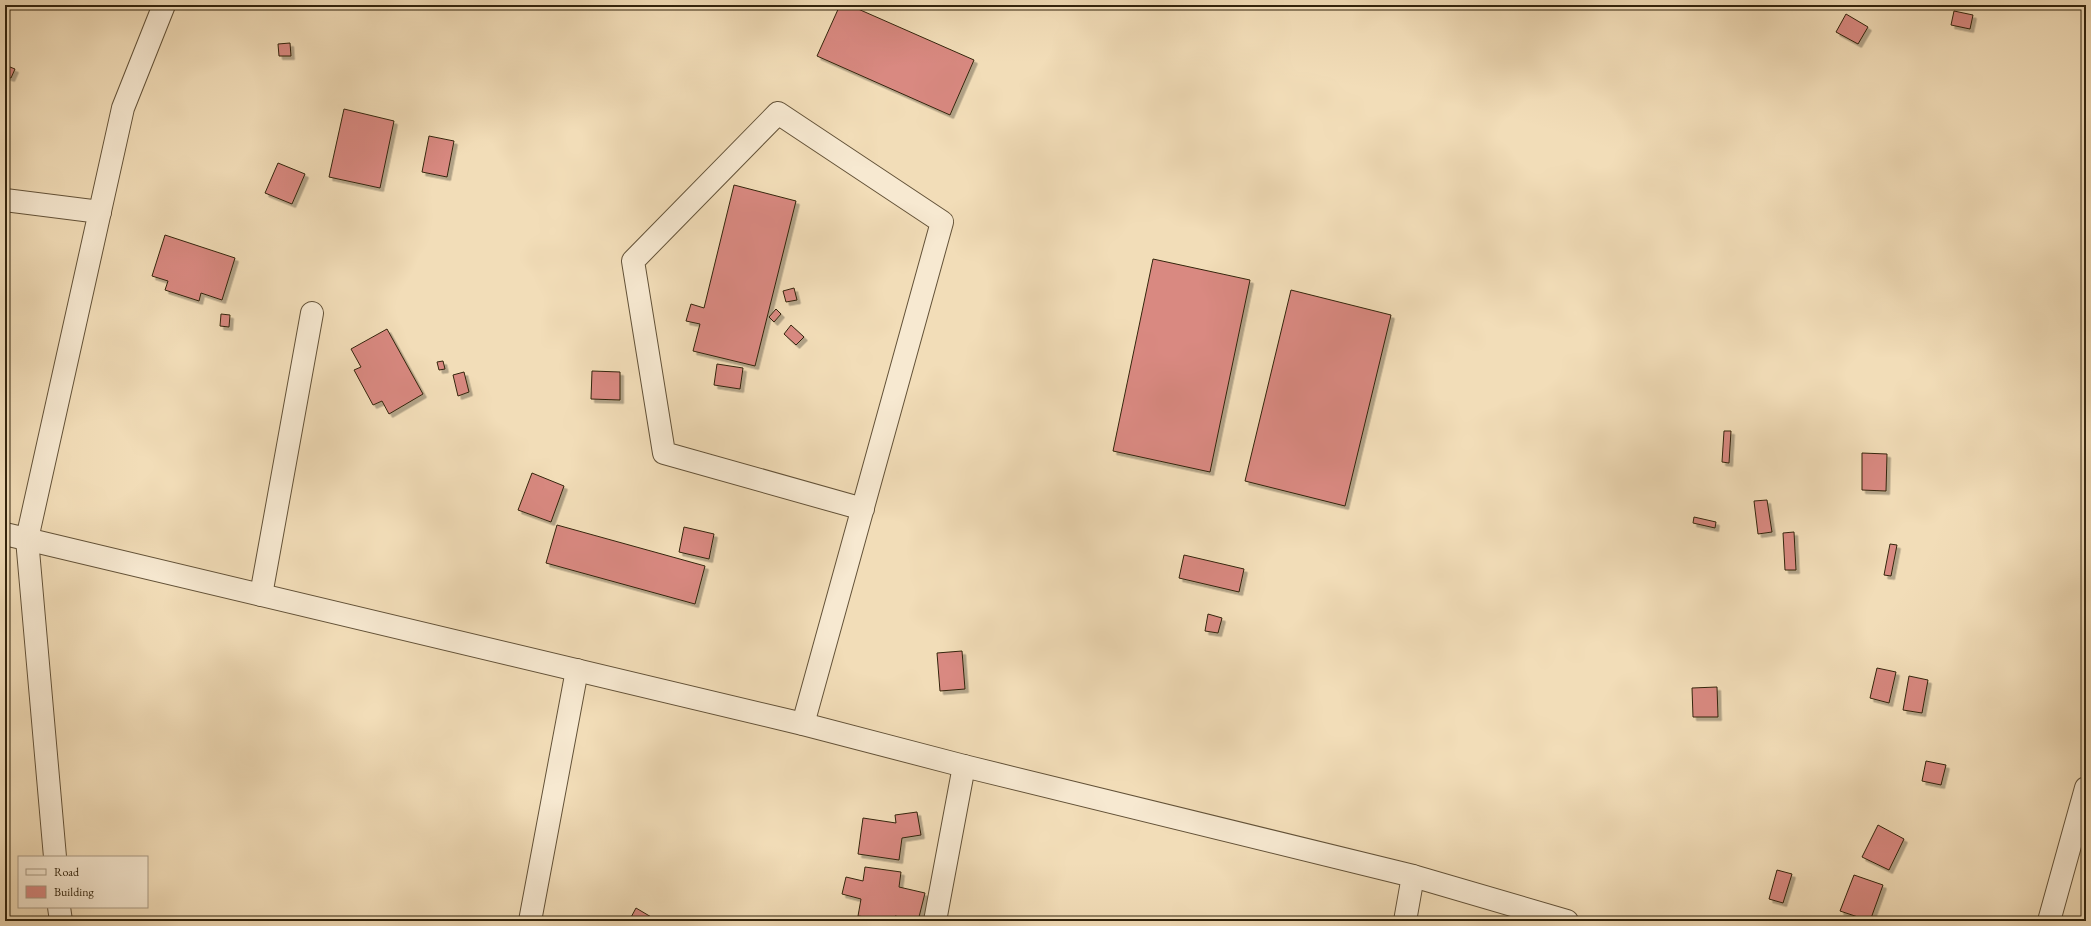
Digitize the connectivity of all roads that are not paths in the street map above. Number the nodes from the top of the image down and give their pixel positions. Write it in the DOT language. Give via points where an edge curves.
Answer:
graph roads {
  1 [pos="164,5"];
  2 [pos="5,200"];
  3 [pos="100,212"];
  4 [pos="312,313"];
  5 [pos="863,509"];
  6 [pos="5,534"];
  7 [pos="27,539"];
  8 [pos="261,595"];
  9 [pos="577,670"];
  10 [pos="803,724"];
  11 [pos="964,766"];
  12 [pos="2086,788"];
  13 [pos="55,856"];
  14 [pos="1413,876"];
  15 [pos="59,908"];
  16 [pos="60,921"];
  17 [pos="530,921"];
  18 [pos="935,921"];
  19 [pos="1405,921"];
  20 [pos="1567,921"];
  21 [pos="2049,921"];
  1 -- 3 [label="street" via="123,108"];
  2 -- 3 [label="street"];
  3 -- 7 [label="street"];
  4 -- 8 [label="street"];
  5 -- 5 [label="street" via="942,222 778,113 633,261 664,453"];
  5 -- 10 [label="street"];
  6 -- 7 [label="street"];
  7 -- 8 [label="street"];
  7 -- 13 [label="street"];
  8 -- 9 [label="street"];
  9 -- 10 [label="street"];
  9 -- 17 [label="street"];
  10 -- 11 [label="street"];
  11 -- 14 [label="street"];
  11 -- 18 [label="street"];
  12 -- 21 [label="street"];
  14 -- 19 [label="street"];
  14 -- 20 [label="street"];
  15 -- 16 [label="street"];
}
